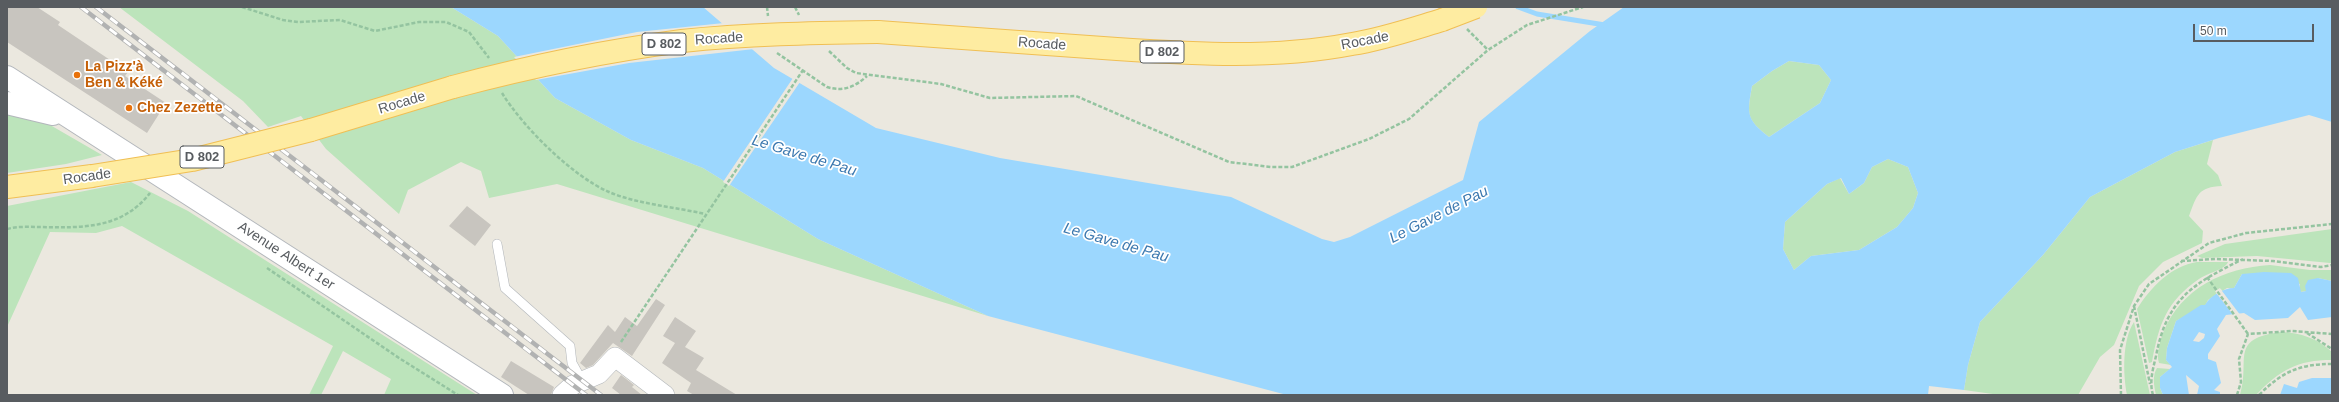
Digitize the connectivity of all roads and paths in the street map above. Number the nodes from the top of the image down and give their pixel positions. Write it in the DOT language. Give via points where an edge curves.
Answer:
graph roads {
  1 [pos="794,7"];
  2 [pos="1476,7"];
  3 [pos="1583,7"];
  4 [pos="801,18"];
  5 [pos="824,46"];
  6 [pos="777,53"];
  7 [pos="803,70"];
  8 [pos="867,75"];
  9 [pos="7,77"];
  10 [pos="7,103"];
  11 [pos="70,119"];
  12 [pos="158,173"];
  13 [pos="7,187"];
  14 [pos="150,193"];
  15 [pos="155,196"];
  16 [pos="2332,224"];
  17 [pos="7,229"];
  18 [pos="497,244"];
  19 [pos="2243,260"];
  20 [pos="2181,261"];
  21 [pos="261,264"];
  22 [pos="2332,266"];
  23 [pos="2207,277"];
  24 [pos="2134,306"];
  25 [pos="2307,333"];
  26 [pos="2248,334"];
  27 [pos="2332,334"];
  28 [pos="2332,349"];
  29 [pos="615,357"];
  30 [pos="2332,364"];
  31 [pos="582,381"];
  32 [pos="2150,386"];
  33 [pos="458,395"];
  34 [pos="502,395"];
  35 [pos="562,395"];
  36 [pos="665,395"];
  37 [pos="2121,395"];
  38 [pos="2153,395"];
  39 [pos="2237,395"];
  40 [pos="2259,395"];
  1 -- 4 [label="path"];
  2 -- 13 [label="main road, Rocade / D 802, bridge" via="1395,35 1351,45 1238,55 1155,52 878,32 796,33 682,42 547,64 453,87 311,130 192,160"];
  3 -- 8 [label="path" via="1527,25 1488,50 1409,119 1369,139 1292,167 1229,162 1076,96 990,98 942,84"];
  5 -- 8 [label="path" via="847,68"];
  6 -- 7 [label="path"];
  7 -- 8 [label="path" via="835,90 851,87"];
  7 -- 29 [label="path" via="617,349"];
  9 -- 11 [label="main road, Avenue Albert 1er"];
  10 -- 11 [label="main road, Avenue Albert 1er"];
  11 -- 12 [label="main road, Avenue Albert 1er"];
  12 -- 14 [label="path"];
  12 -- 34 [label="main road, Avenue Albert 1er"];
  14 -- 15 [label="path"];
  14 -- 17 [label="path" via="141,204 130,211 94,226"];
  16 -- 20 [label="path" via="2246,233 2209,243"];
  18 -- 31 [label="lane" via="505,288 570,346 572,363"];
  19 -- 20 [label="path"];
  19 -- 22 [label="path"];
  19 -- 23 [label="path"];
  20 -- 24 [label="path" via="2149,284"];
  21 -- 33 [label="path"];
  23 -- 26 [label="path"];
  23 -- 32 [label="path" via="2174,305 2160,334"];
  24 -- 32 [label="path"];
  24 -- 37 [label="path" via="2120,350"];
  25 -- 26 [label="path" via="2292,331"];
  25 -- 27 [label="path"];
  25 -- 28 [label="path"];
  26 -- 39 [label="path" via="2240,359 2241,382"];
  29 -- 31 [label="street" via="599,374"];
  29 -- 36 [label="street"];
  30 -- 40 [label="path" via="2288,371 2277,377"];
  31 -- 35 [label="street"];
  32 -- 38 [label="path"];
}
